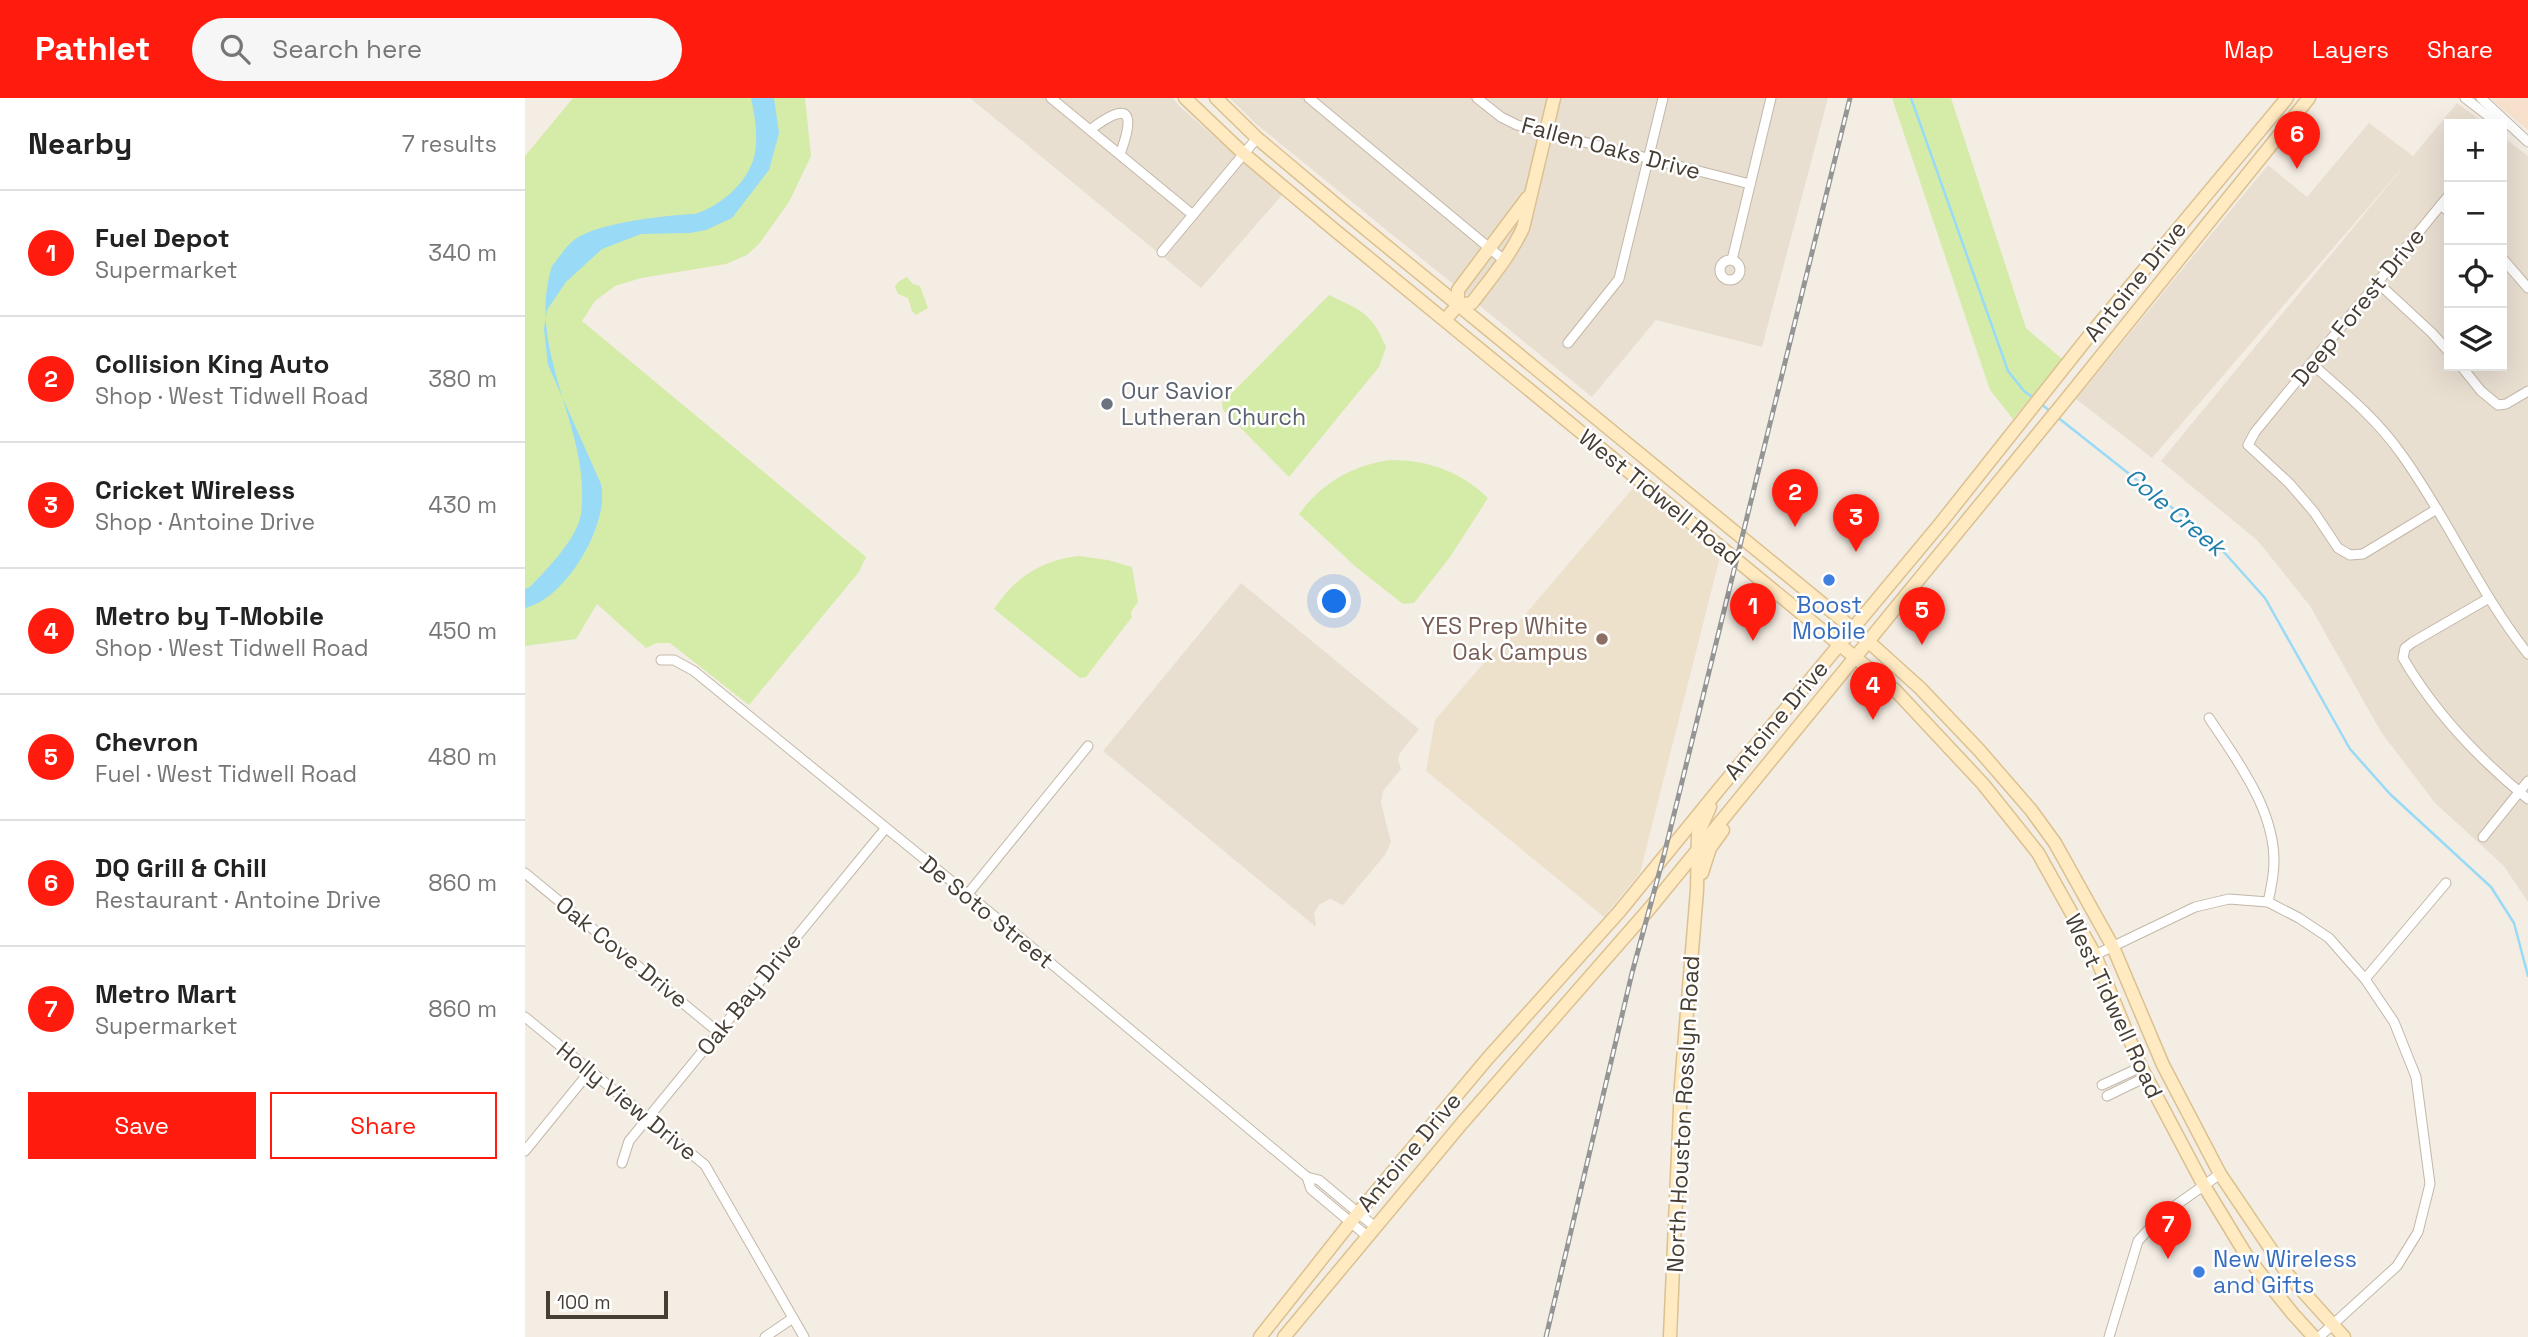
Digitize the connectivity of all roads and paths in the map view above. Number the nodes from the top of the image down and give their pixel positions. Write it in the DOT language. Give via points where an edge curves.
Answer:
graph roads {
  1 [pos="1051,98"];
  2 [pos="1185,98"];
  3 [pos="1216,98"];
  4 [pos="1309,98"];
  5 [pos="1477,98"];
  6 [pos="1554,98"];
  7 [pos="1663,98"];
  8 [pos="1771,98"];
  9 [pos="2287,98"];
  10 [pos="2465,98"];
  11 [pos="2481,98"];
  12 [pos="2305,99"];
  13 [pos="2492,119"];
  14 [pos="2502,119"];
  15 [pos="1090,130"];
  16 [pos="2507,130"];
  17 [pos="1545,134"];
  18 [pos="1257,138"];
  19 [pos="2528,142"];
  20 [pos="1244,154"];
  21 [pos="1120,155"];
  22 [pos="1649,158"];
  23 [pos="1750,184"];
  24 [pos="1530,195"];
  25 [pos="2203,198"];
  26 [pos="2444,201"];
  27 [pos="2441,205"];
  28 [pos="2444,208"];
  29 [pos="2218,210"];
  30 [pos="1345,212"];
  31 [pos="1193,215"];
  32 [pos="1331,227"];
  33 [pos="1490,249"];
  34 [pos="1163,252"];
  35 [pos="1732,260"];
  36 [pos="1505,261"];
  37 [pos="2507,264"];
  38 [pos="2378,283"];
  39 [pos="2131,285"];
  40 [pos="2528,288"];
  41 [pos="2148,299"];
  42 [pos="1458,305"];
  43 [pos="1445,320"];
  44 [pos="1569,343"];
  45 [pos="2444,346"];
  46 [pos="2312,364"];
  47 [pos="2465,371"];
  48 [pos="2528,391"];
  49 [pos="1569,396"];
  50 [pos="1556,412"];
  51 [pos="1661,472"];
  52 [pos="1648,487"];
  53 [pos="2437,509"];
  54 [pos="1767,558"];
  55 [pos="1754,574"];
  56 [pos="2489,598"];
  57 [pos="1854,629"];
  58 [pos="1869,642"];
  59 [pos="1840,644"];
  60 [pos="2528,654"];
  61 [pos="1855,657"];
  62 [pos="661,660"];
  63 [pos="2209,718"];
  64 [pos="1088,746"];
  65 [pos="1752,750"];
  66 [pos="1768,765"];
  67 [pos="2528,780"];
  68 [pos="1720,788"];
  69 [pos="1749,788"];
  70 [pos="2519,792"];
  71 [pos="2528,799"];
  72 [pos="885,829"];
  73 [pos="2483,838"];
  74 [pos="2055,843"];
  75 [pos="1698,849"];
  76 [pos="2038,853"];
  77 [pos="525,873"];
  78 [pos="1676,876"];
  79 [pos="2446,883"];
  80 [pos="1697,886"];
  81 [pos="967,895"];
  82 [pos="2268,902"];
  83 [pos="2113,947"];
  84 [pos="2095,955"];
  85 [pos="2365,979"];
  86 [pos="525,1017"];
  87 [pos="718,1032"];
  88 [pos="2162,1065"];
  89 [pos="590,1070"];
  90 [pos="2144,1072"];
  91 [pos="2102,1085"];
  92 [pos="2107,1096"];
  93 [pos="648,1119"];
  94 [pos="525,1151"];
  95 [pos="622,1163"];
  96 [pos="2220,1174"];
  97 [pos="2203,1184"];
  98 [pos="1354,1217"];
  99 [pos="1371,1231"];
  100 [pos="793,1318"];
  101 [pos="2333,1325"];
  102 [pos="765,1337"];
  103 [pos="804,1337"];
  104 [pos="1260,1337"];
  105 [pos="1284,1337"];
  106 [pos="1670,1337"];
  107 [pos="2109,1337"];
  108 [pos="2317,1337"];
  109 [pos="2344,1337"];
  1 -- 15 [label="street"];
  2 -- 20 [label="main road, West Tidwell Road"];
  3 -- 18 [label="main road, West Tidwell Road"];
  4 -- 33 [label="street"];
  5 -- 17 [label="street, Fallen Oaks Drive" via="1501,117"];
  6 -- 17 [label="main road"];
  7 -- 22 [label="street"];
  8 -- 23 [label="street"];
  9 -- 25 [label="main road, Antoine Drive"];
  10 -- 13 [label="street"];
  11 -- 14 [label="street"];
  12 -- 29 [label="main road, Antoine Drive"];
  15 -- 21 [label="street"];
  15 -- 21 [label="street" via="1114,113 1126,114 1129,126"];
  16 -- 19 [label="street"];
  17 -- 22 [label="street, Fallen Oaks Drive"];
  17 -- 24 [label="main road"];
  18 -- 20 [label="street"];
  18 -- 30 [label="main road, West Tidwell Road"];
  20 -- 31 [label="street"];
  20 -- 32 [label="main road, West Tidwell Road"];
  21 -- 31 [label="street"];
  22 -- 23 [label="street, Fallen Oaks Drive"];
  22 -- 44 [label="street" via="1619,279"];
  23 -- 35 [label="street"];
  24 -- 33 [label="main road"];
  24 -- 36 [label="main road" via="1524,228"];
  25 -- 29 [label="main road"];
  25 -- 39 [label="main road, Antoine Drive"];
  26 -- 27 [label="street, Deep Forest Drive"];
  27 -- 28 [label="street"];
  27 -- 38 [label="street, Deep Forest Drive"];
  29 -- 41 [label="main road, Antoine Drive"];
  30 -- 32 [label="main road"];
  30 -- 42 [label="main road, West Tidwell Road"];
  31 -- 34 [label="street"];
  32 -- 43 [label="main road, West Tidwell Road"];
  33 -- 36 [label="street"];
  33 -- 42 [label="main road" via="1458,290"];
  36 -- 42 [label="main road" via="1472,303"];
  37 -- 40 [label="street"];
  38 -- 45 [label="street"];
  38 -- 46 [label="street, Deep Forest Drive"];
  39 -- 41 [label="main road"];
  39 -- 57 [label="main road, Antoine Drive"];
  41 -- 58 [label="main road, Antoine Drive"];
  42 -- 43 [label="main road"];
  42 -- 49 [label="main road, West Tidwell Road"];
  43 -- 50 [label="main road, West Tidwell Road"];
  46 -- 53 [label="street" via="2365,410 2402,454"];
  46 -- 53 [label="street, Deep Forest Drive" via="2248,445 2289,483 2338,548 2350,555 2363,554"];
  47 -- 48 [label="street" via="2498,405"];
  49 -- 50 [label="main road"];
  49 -- 51 [label="main road, West Tidwell Road"];
  50 -- 52 [label="main road, West Tidwell Road"];
  51 -- 52 [label="main road"];
  51 -- 54 [label="main road, West Tidwell Road"];
  52 -- 55 [label="main road, West Tidwell Road"];
  53 -- 56 [label="street"];
  54 -- 55 [label="main road"];
  54 -- 57 [label="main road, West Tidwell Road"];
  55 -- 59 [label="main road, West Tidwell Road"];
  56 -- 60 [label="street"];
  56 -- 70 [label="street" via="2413,642 2405,648 2403,658 2460,737"];
  57 -- 58 [label="main road, West Tidwell Road"];
  57 -- 59 [label="main road, Antoine Drive"];
  58 -- 61 [label="main road, Antoine Drive"];
  58 -- 74 [label="main road, West Tidwell Road" via="1979,750"];
  59 -- 61 [label="main road, West Tidwell Road"];
  59 -- 65 [label="main road, Antoine Drive"];
  61 -- 66 [label="main road, Antoine Drive"];
  61 -- 76 [label="main road, West Tidwell Road" via="1895,691 1983,784"];
  62 -- 72 [label="street, De Soto Street" via="674,660 694,671"];
  63 -- 82 [label="street" via="2257,796 2270,831 2274,873"];
  64 -- 81 [label="street"];
  65 -- 66 [label="main road"];
  65 -- 68 [label="main road, Antoine Drive"];
  66 -- 69 [label="main road, Antoine Drive"];
  67 -- 70 [label="street"];
  68 -- 75 [label="main road, North Houston Rosslyn Road" via="1698,834"];
  68 -- 98 [label="main road, Antoine Drive" via="1619,912"];
  69 -- 75 [label="main road, Antoine Drive"];
  69 -- 80 [label="main road, North Houston Rosslyn Road" via="1710,848"];
  70 -- 71 [label="street"];
  70 -- 73 [label="street"];
  72 -- 81 [label="street, De Soto Street"];
  72 -- 87 [label="street, Oak Bay Drive"];
  74 -- 76 [label="street"];
  74 -- 83 [label="main road, West Tidwell Road"];
  75 -- 78 [label="main road, Antoine Drive"];
  75 -- 80 [label="main road, North Houston Rosslyn Road"];
  76 -- 84 [label="main road, West Tidwell Road"];
  77 -- 87 [label="street, Oak Cove Drive"];
  78 -- 80 [label="main road" via="1691,872"];
  78 -- 99 [label="main road, Antoine Drive"];
  79 -- 85 [label="street"];
  80 -- 106 [label="main road, North Houston Rosslyn Road" via="1681,1085"];
  81 -- 98 [label="street, De Soto Street" via="1307,1177 1319,1180"];
  82 -- 83 [label="street" via="2229,899 2195,907"];
  82 -- 85 [label="street" via="2329,938"];
  83 -- 84 [label="street"];
  83 -- 88 [label="main road, West Tidwell Road"];
  84 -- 90 [label="main road, West Tidwell Road"];
  85 -- 101 [label="street" via="2395,1022 2416,1077 2430,1184 2418,1232 2396,1266"];
  86 -- 89 [label="street, Holly View Drive"];
  87 -- 93 [label="street, Oak Bay Drive"];
  88 -- 90 [label="main road"];
  88 -- 96 [label="main road, West Tidwell Road"];
  89 -- 93 [label="street, Holly View Drive"];
  89 -- 94 [label="street"];
  90 -- 91 [label="street"];
  90 -- 92 [label="street"];
  90 -- 97 [label="main road, West Tidwell Road"];
  93 -- 95 [label="street, Oak Bay Drive" via="629,1141"];
  93 -- 100 [label="street, Holly View Drive" via="705,1165"];
  96 -- 97 [label="street"];
  96 -- 101 [label="main road, West Tidwell Road" via="2289,1276"];
  97 -- 107 [label="street" via="2162,1215 2139,1241"];
  97 -- 108 [label="main road, West Tidwell Road" via="2248,1258"];
  98 -- 99 [label="street, De Soto Street"];
  98 -- 104 [label="main road, Antoine Drive"];
  99 -- 105 [label="main road, Antoine Drive"];
  100 -- 102 [label="street"];
  100 -- 103 [label="street, Holly View Drive"];
  101 -- 108 [label="street"];
  101 -- 109 [label="main road, West Tidwell Road"];
}
